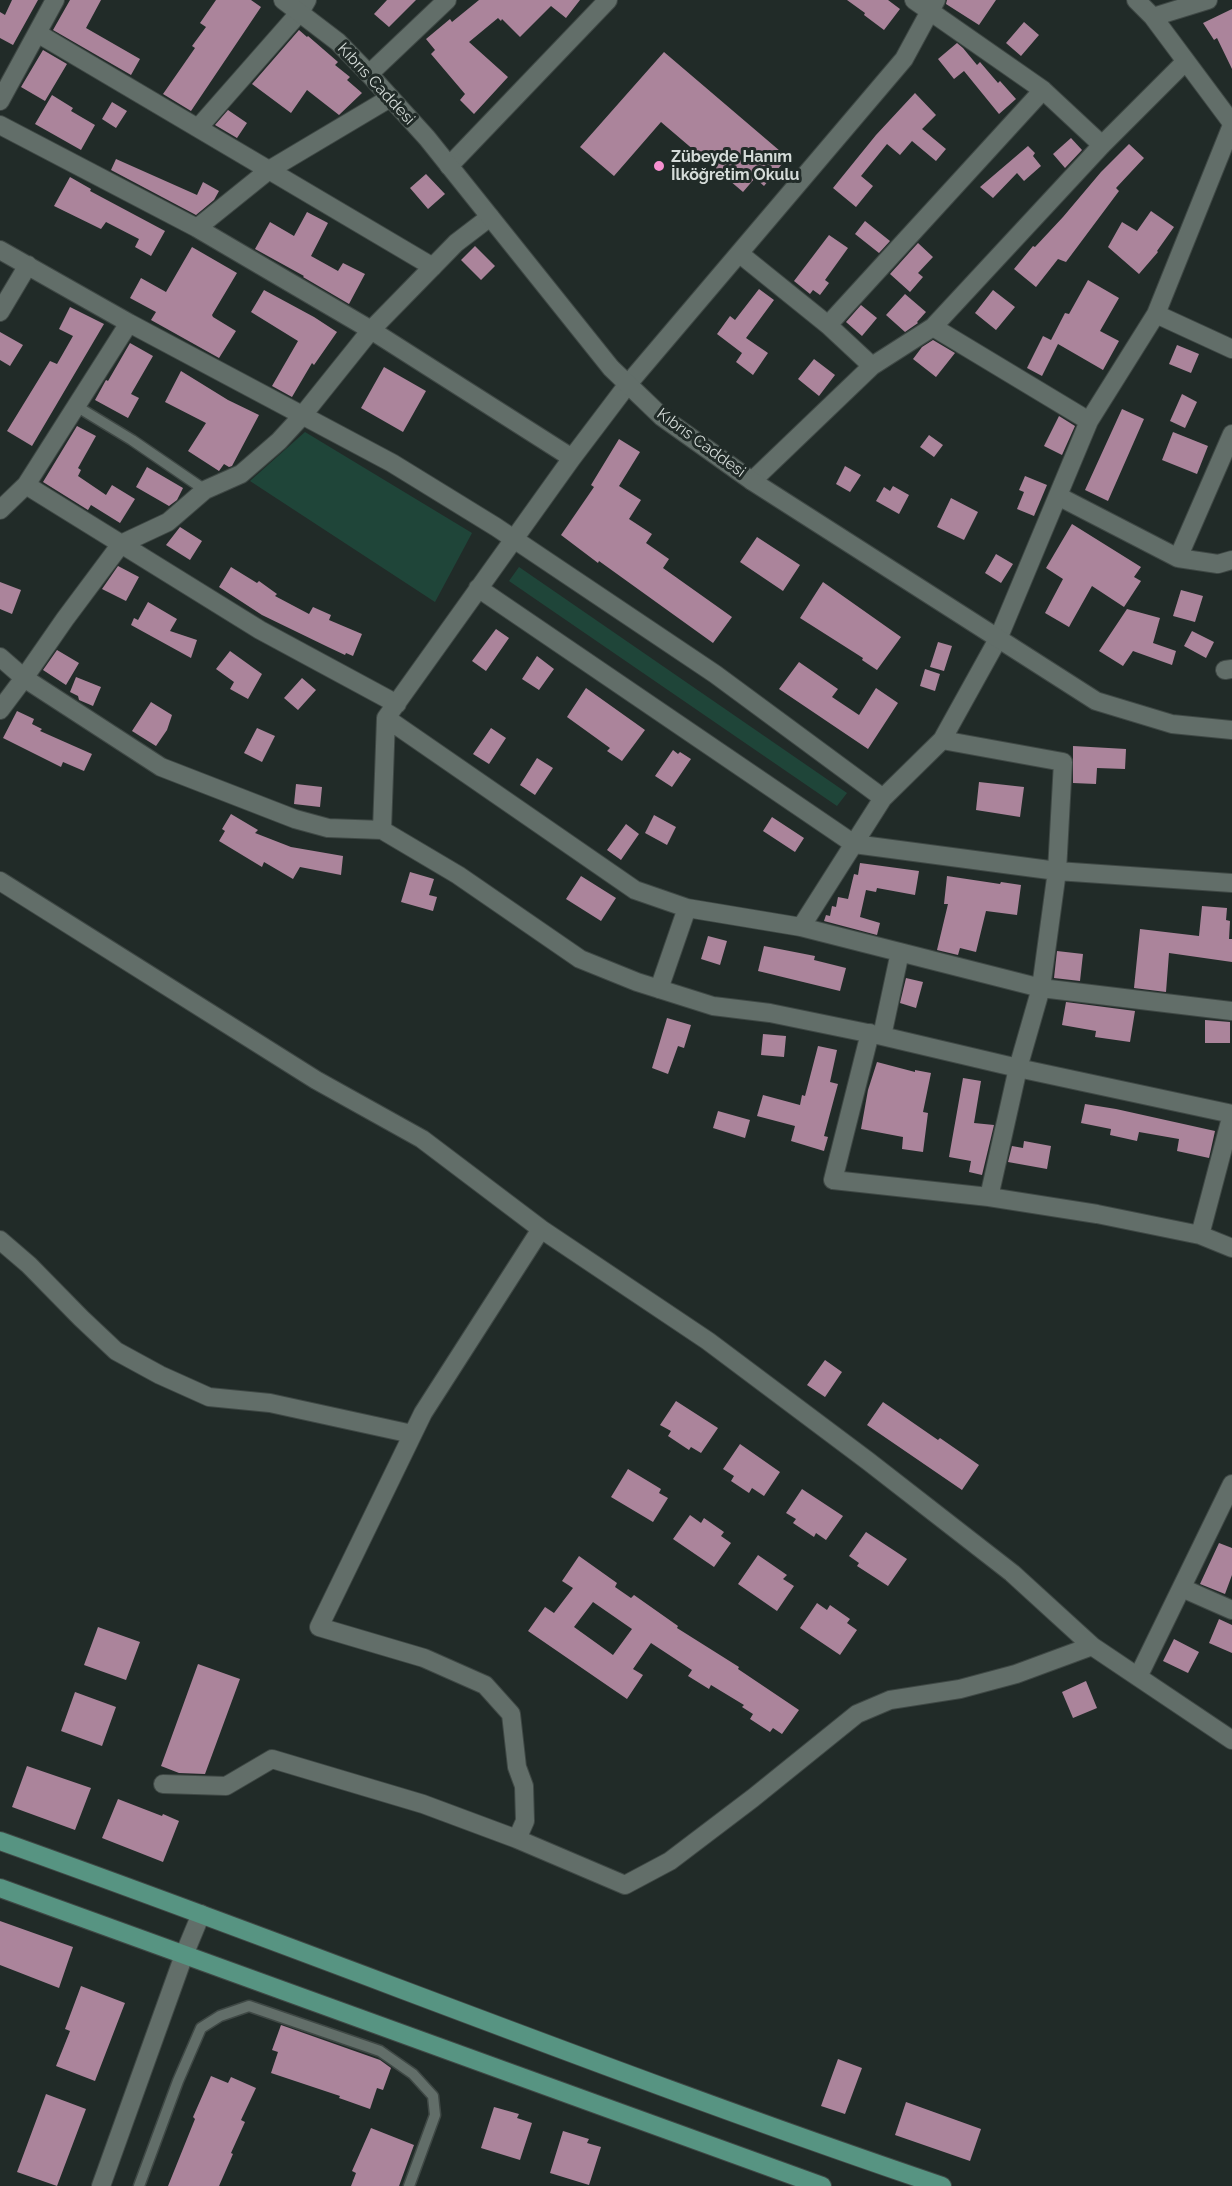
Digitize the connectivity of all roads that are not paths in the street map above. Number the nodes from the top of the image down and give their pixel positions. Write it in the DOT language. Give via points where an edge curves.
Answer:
graph roads {
  1 [pos="55,0"];
  2 [pos="283,0"];
  3 [pos="447,0"];
  4 [pos="608,0"];
  5 [pos="914,0"];
  6 [pos="1136,0"];
  7 [pos="1208,0"];
  8 [pos="932,5"];
  9 [pos="304,6"];
  10 [pos="1153,17"];
  11 [pos="37,33"];
  12 [pos="1185,62"];
  13 [pos="369,74"];
  14 [pos="1043,90"];
  15 [pos="390,98"];
  16 [pos="0,101"];
  17 [pos="1232,124"];
  18 [pos="0,125"];
  19 [pos="198,128"];
  20 [pos="1102,145"];
  21 [pos="449,166"];
  22 [pos="268,170"];
  23 [pos="489,217"];
  24 [pos="197,228"];
  25 [pos="0,250"];
  26 [pos="740,254"];
  27 [pos="28,265"];
  28 [pos="433,267"];
  29 [pos="0,312"];
  30 [pos="1156,314"];
  31 [pos="129,323"];
  32 [pos="828,325"];
  33 [pos="933,327"];
  34 [pos="371,330"];
  35 [pos="1232,349"];
  36 [pos="872,366"];
  37 [pos="628,384"];
  38 [pos="76,406"];
  39 [pos="302,416"];
  40 [pos="1089,421"];
  41 [pos="1232,434"];
  42 [pos="572,458"];
  43 [pos="752,481"];
  44 [pos="27,485"];
  45 [pos="205,490"];
  46 [pos="1058,496"];
  47 [pos="0,510"];
  48 [pos="515,539"];
  49 [pos="121,544"];
  50 [pos="1178,558"];
  51 [pos="1232,560"];
  52 [pos="478,588"];
  53 [pos="998,639"];
  54 [pos="0,657"];
  55 [pos="24,678"];
  56 [pos="0,710"];
  57 [pos="392,711"];
  58 [pos="1232,730"];
  59 [pos="942,740"];
  60 [pos="883,798"];
  61 [pos="382,830"];
  62 [pos="854,844"];
  63 [pos="1057,871"];
  64 [pos="0,882"];
  65 [pos="1232,883"];
  66 [pos="687,908"];
  67 [pos="801,927"];
  68 [pos="900,952"];
  69 [pos="1041,988"];
  70 [pos="659,989"];
  71 [pos="1232,1011"];
  72 [pos="876,1035"];
  73 [pos="1018,1068"];
  74 [pos="1232,1114"];
  75 [pos="989,1197"];
  76 [pos="541,1228"];
  77 [pos="1200,1235"];
  78 [pos="0,1240"];
  79 [pos="1232,1248"];
  80 [pos="412,1434"];
  81 [pos="1232,1484"];
  82 [pos="1182,1588"];
  83 [pos="1232,1610"];
  84 [pos="1092,1646"];
  85 [pos="1138,1677"];
  86 [pos="1232,1740"];
  87 [pos="163,1785"];
  88 [pos="517,1839"];
  89 [pos="0,1841"];
  90 [pos="0,1888"];
  91 [pos="201,1914"];
  92 [pos="184,1955"];
  93 [pos="101,2186"];
  94 [pos="139,2186"];
  95 [pos="409,2186"];
  96 [pos="822,2186"];
  97 [pos="942,2186"];
  1 -- 11 [label="street"];
  2 -- 9 [label="street, Kıbrıs Caddesi"];
  3 -- 13 [label="street"];
  4 -- 21 [label="street"];
  5 -- 8 [label="street"];
  6 -- 10 [label="street"];
  7 -- 10 [label="street"];
  8 -- 14 [label="street"];
  8 -- 26 [label="street" via="904,58"];
  9 -- 13 [label="street, Kıbrıs Caddesi"];
  9 -- 19 [label="street"];
  10 -- 12 [label="street"];
  11 -- 16 [label="street"];
  11 -- 19 [label="street"];
  12 -- 17 [label="street"];
  12 -- 20 [label="street"];
  13 -- 15 [label="street, Kıbrıs Caddesi"];
  14 -- 20 [label="street"];
  14 -- 32 [label="street"];
  15 -- 21 [label="street, Kıbrıs Caddesi"];
  15 -- 22 [label="street"];
  17 -- 30 [label="street"];
  18 -- 24 [label="street"];
  19 -- 22 [label="street"];
  20 -- 33 [label="street"];
  21 -- 23 [label="street, Kıbrıs Caddesi"];
  22 -- 24 [label="street"];
  22 -- 28 [label="street"];
  23 -- 28 [label="street"];
  23 -- 37 [label="street, Kıbrıs Caddesi"];
  24 -- 34 [label="street"];
  25 -- 27 [label="street"];
  26 -- 32 [label="street"];
  26 -- 37 [label="street"];
  27 -- 29 [label="street"];
  27 -- 31 [label="street"];
  28 -- 34 [label="street"];
  30 -- 35 [label="street"];
  30 -- 40 [label="street"];
  31 -- 38 [label="street"];
  31 -- 39 [label="street"];
  32 -- 36 [label="street"];
  33 -- 36 [label="street"];
  33 -- 40 [label="street"];
  34 -- 39 [label="street"];
  34 -- 42 [label="street"];
  36 -- 43 [label="street"];
  37 -- 42 [label="street"];
  37 -- 43 [label="street, Kıbrıs Caddesi" via="662,417"];
  38 -- 44 [label="street"];
  38 -- 45 [label="lane"];
  39 -- 45 [label="street" via="241,474"];
  39 -- 48 [label="street" via="392,463"];
  40 -- 46 [label="street"];
  41 -- 50 [label="street"];
  42 -- 48 [label="street"];
  43 -- 53 [label="street, Kıbrıs Caddesi"];
  44 -- 47 [label="street"];
  44 -- 49 [label="street"];
  45 -- 49 [label="street" via="168,522"];
  46 -- 50 [label="street"];
  46 -- 53 [label="street"];
  48 -- 52 [label="street"];
  48 -- 60 [label="street" via="715,674"];
  49 -- 55 [label="street"];
  49 -- 57 [label="street"];
  50 -- 51 [label="street" via="1218,564"];
  52 -- 57 [label="street"];
  52 -- 62 [label="street"];
  53 -- 58 [label="street, Kıbrıs Caddesi" via="1096,701 1172,724"];
  53 -- 59 [label="street"];
  54 -- 55 [label="street"];
  55 -- 56 [label="street"];
  55 -- 61 [label="street" via="161,767 295,819 328,828"];
  57 -- 61 [label="street"];
  57 -- 66 [label="street" via="560,840 635,890"];
  59 -- 60 [label="street"];
  59 -- 63 [label="street" via="1062,762"];
  60 -- 62 [label="street"];
  61 -- 70 [label="street" via="458,875 580,958"];
  62 -- 63 [label="street"];
  62 -- 67 [label="street"];
  63 -- 65 [label="street"];
  63 -- 69 [label="street"];
  64 -- 76 [label="street" via="316,1080 422,1139"];
  66 -- 67 [label="street"];
  66 -- 70 [label="street"];
  67 -- 68 [label="street"];
  68 -- 69 [label="street"];
  68 -- 72 [label="street"];
  69 -- 71 [label="street"];
  69 -- 73 [label="street"];
  70 -- 72 [label="street" via="713,1006 771,1013"];
  72 -- 73 [label="street"];
  72 -- 75 [label="street" via="833,1180"];
  73 -- 74 [label="street"];
  73 -- 75 [label="street"];
  74 -- 77 [label="street"];
  75 -- 77 [label="street"];
  76 -- 80 [label="street"];
  76 -- 84 [label="street" via="708,1341 868,1461 1012,1573"];
  77 -- 79 [label="street"];
  78 -- 80 [label="street" via="116,1351 160,1375 209,1396 270,1403"];
  80 -- 88 [label="street" via="318,1627 424,1658 485,1685 511,1714 517,1767 524,1786 525,1821"];
  81 -- 82 [label="street"];
  82 -- 83 [label="street"];
  82 -- 85 [label="street"];
  84 -- 85 [label="street"];
  84 -- 88 [label="street" via="1016,1674 960,1689 890,1700 857,1714 670,1861 625,1885"];
  85 -- 86 [label="street"];
  87 -- 88 [label="street" via="226,1786 272,1759 423,1804"];
  89 -- 91 [label="main road"];
  90 -- 92 [label="main road"];
  91 -- 92 [label="street"];
  91 -- 97 [label="main road" via="816,2143"];
  92 -- 93 [label="street"];
  92 -- 96 [label="main road"];
  94 -- 95 [label="lane" via="201,2028 249,2006 380,2051 420,2081 433,2096 435,2115"];
}
